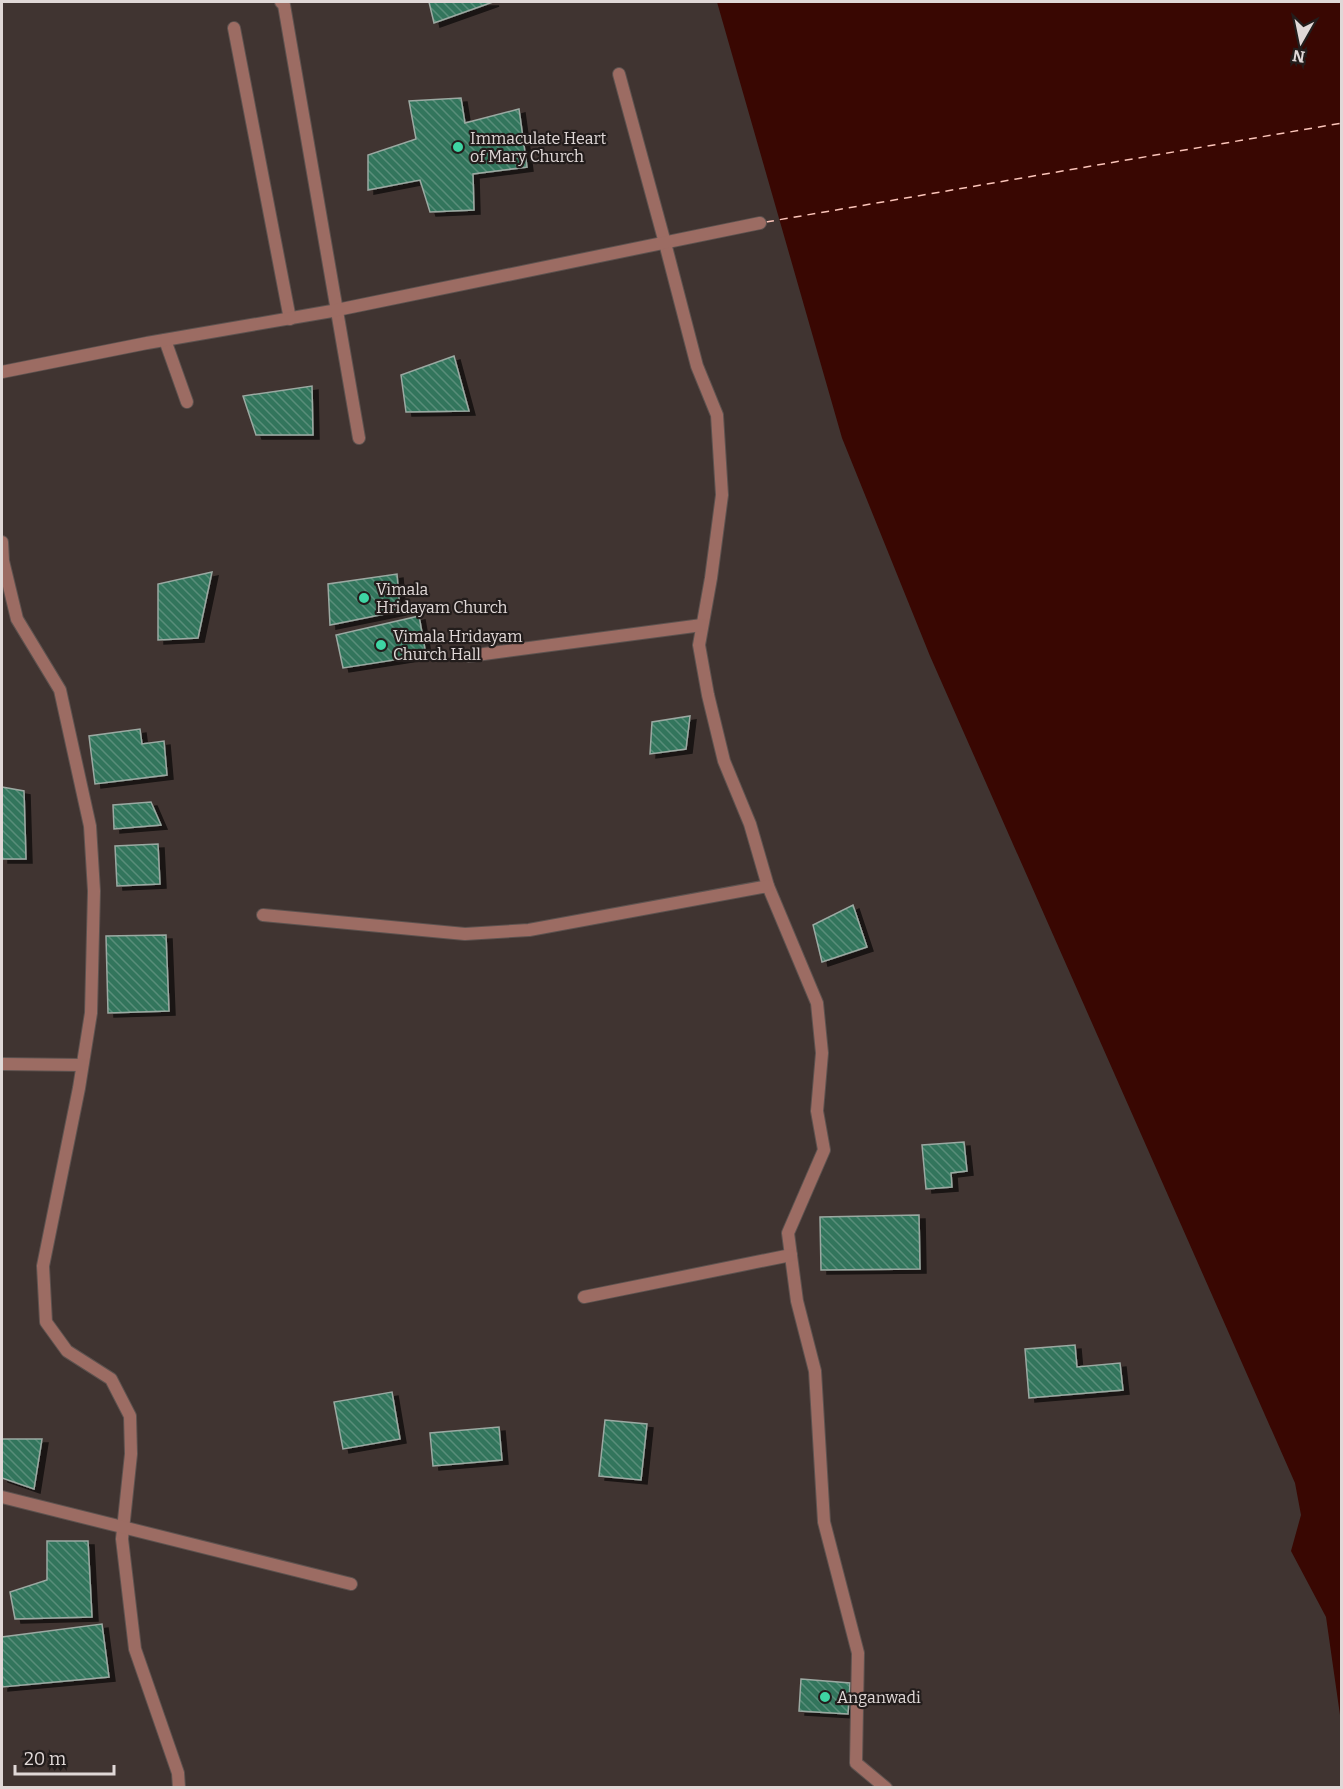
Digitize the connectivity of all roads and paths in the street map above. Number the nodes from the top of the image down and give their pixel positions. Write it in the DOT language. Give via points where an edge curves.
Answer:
graph roads {
  1 [pos="281,2"];
  2 [pos="234,28"];
  3 [pos="619,74"];
  4 [pos="760,223"];
  5 [pos="665,243"];
  6 [pos="338,310"];
  7 [pos="290,319"];
  8 [pos="165,340"];
  9 [pos="2,372"];
  10 [pos="187,402"];
  11 [pos="359,438"];
  12 [pos="2,542"];
  13 [pos="702,625"];
  14 [pos="469,656"];
  15 [pos="768,886"];
  16 [pos="263,915"];
  17 [pos="2,1064"];
  18 [pos="82,1065"];
  19 [pos="790,1255"];
  20 [pos="584,1297"];
  21 [pos="2,1497"];
  22 [pos="123,1528"];
  23 [pos="351,1584"];
  24 [pos="179,1788"];
  25 [pos="886,1788"];
  1 -- 6 [label="street"];
  2 -- 7 [label="street"];
  3 -- 5 [label="street"];
  4 -- 5 [label="street"];
  5 -- 6 [label="street"];
  5 -- 13 [label="street" via="697,366 717,415 722,495"];
  6 -- 7 [label="street"];
  6 -- 11 [label="street"];
  7 -- 8 [label="street"];
  8 -- 9 [label="street"];
  8 -- 10 [label="street"];
  12 -- 18 [label="street" via="18,619 60,690 90,826 94,891 91,1013"];
  13 -- 14 [label="street"];
  13 -- 15 [label="street" via="699,645 724,761 750,824"];
  15 -- 16 [label="street" via="529,930 465,934"];
  15 -- 19 [label="street" via="817,1003 822,1053 817,1111 824,1150 788,1233"];
  17 -- 18 [label="street"];
  18 -- 22 [label="street" via="43,1266 46,1322 67,1352 111,1379 130,1416 131,1454"];
  19 -- 20 [label="street"];
  19 -- 25 [label="street" via="814,1371 824,1522 858,1653 856,1763"];
  21 -- 22 [label="street"];
  22 -- 23 [label="street"];
  22 -- 24 [label="street" via="135,1649 178,1773"];
}
